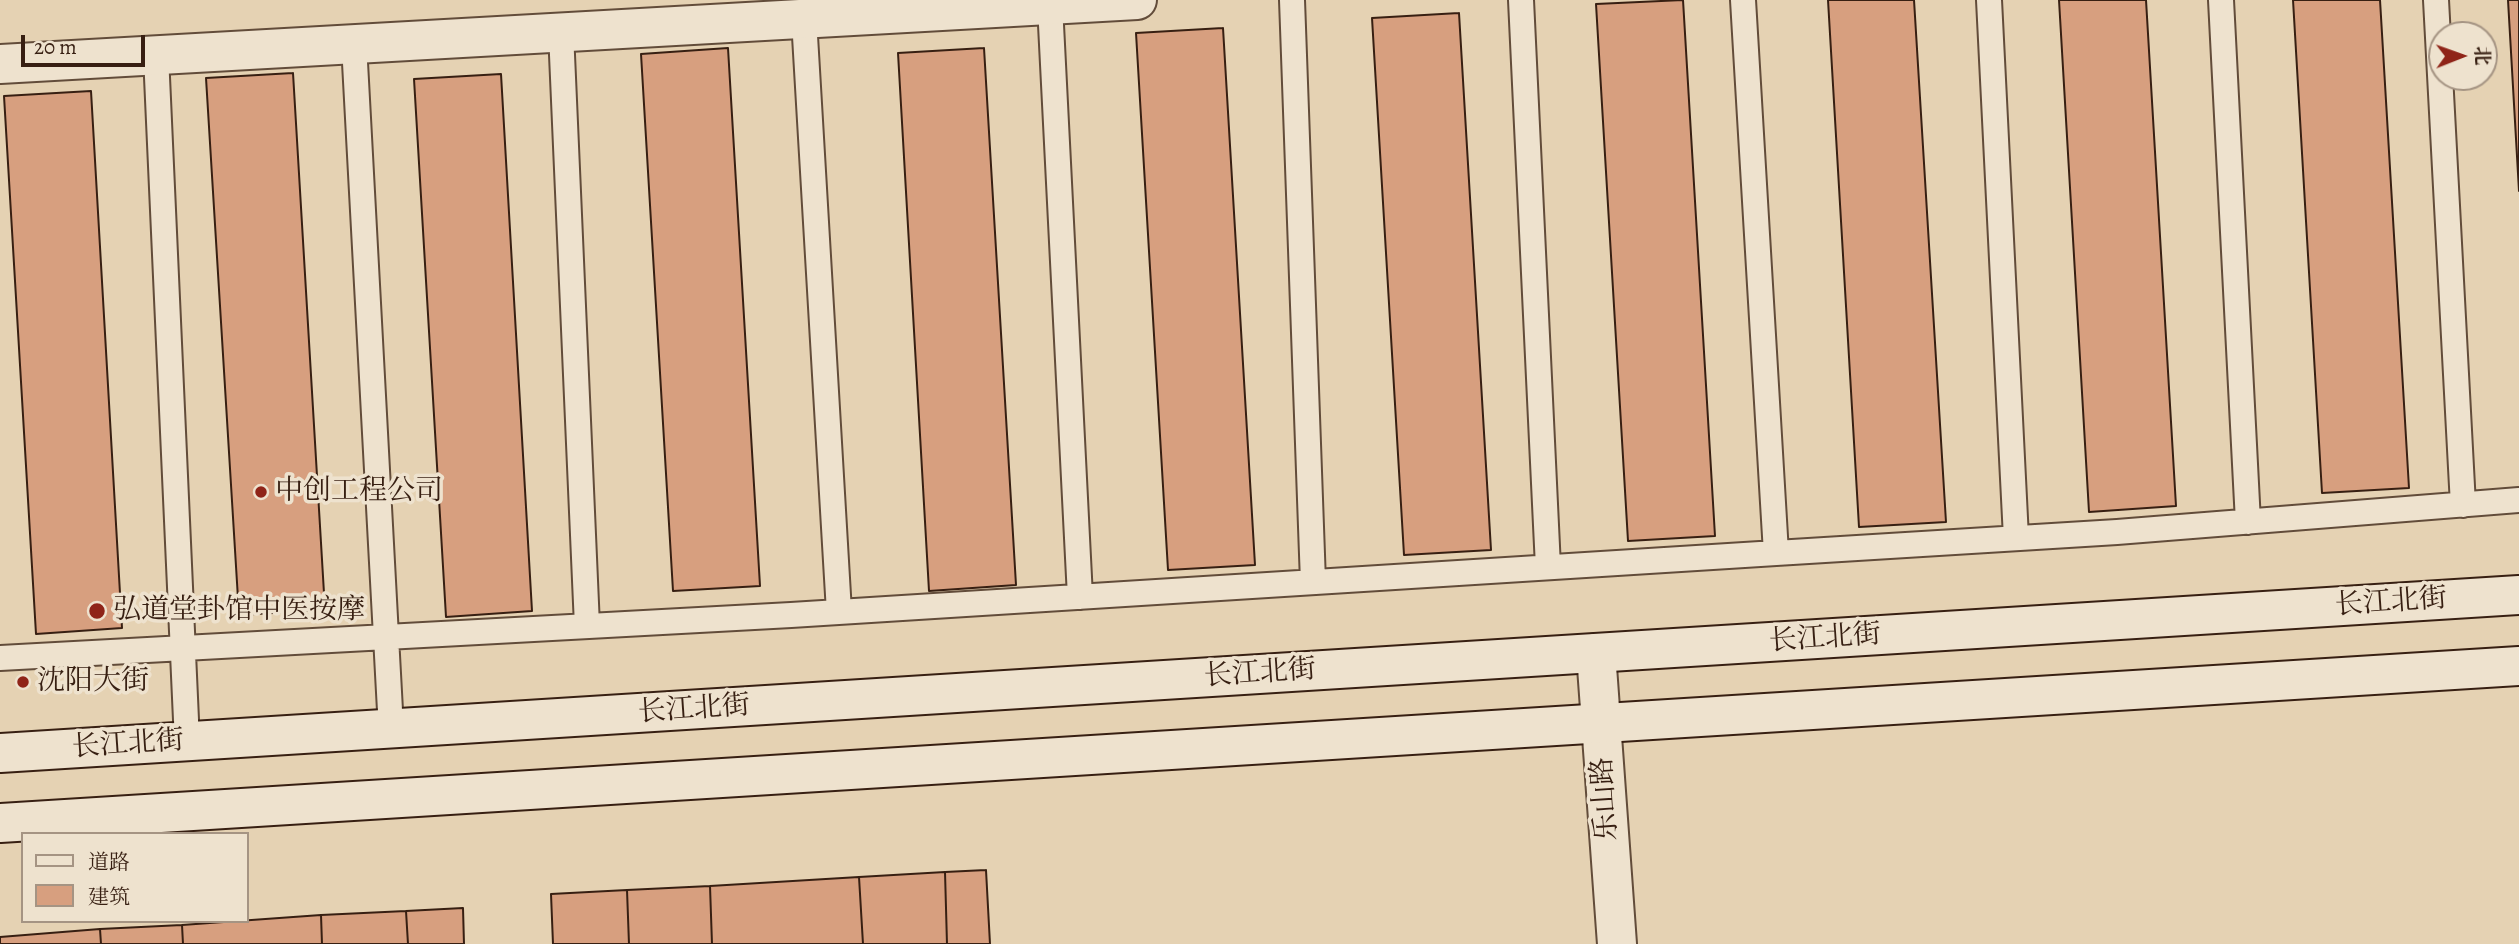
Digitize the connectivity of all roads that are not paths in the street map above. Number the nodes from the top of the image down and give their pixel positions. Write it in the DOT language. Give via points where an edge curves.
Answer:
graph roads {
  1 [pos="1138,0"];
  2 [pos="1292,0"];
  3 [pos="1521,0"];
  4 [pos="1743,0"];
  5 [pos="1989,0"];
  6 [pos="2221,0"];
  7 [pos="2436,0"];
  8 [pos="1050,5"];
  9 [pos="804,19"];
  10 [pos="561,32"];
  11 [pos="355,44"];
  12 [pos="156,55"];
  13 [pos="0,64"];
  14 [pos="2519,500"];
  15 [pos="2463,505"];
  16 [pos="2248,522"];
  17 [pos="2016,538"];
  18 [pos="1776,553"];
  19 [pos="1548,567"];
  20 [pos="1313,582"];
  21 [pos="2519,595"];
  22 [pos="1080,597"];
  23 [pos="839,612"];
  24 [pos="587,626"];
  25 [pos="387,635"];
  26 [pos="182,648"];
  27 [pos="1596,653"];
  28 [pos="0,658"];
  29 [pos="2519,666"];
  30 [pos="1601,725"];
  31 [pos="391,729"];
  32 [pos="187,742"];
  33 [pos="0,753"];
  34 [pos="0,823"];
  35 [pos="1618,944"];
  1 -- 8 [label="main road"];
  2 -- 20 [label="lane"];
  3 -- 19 [label="lane"];
  4 -- 18 [label="lane"];
  5 -- 17 [label="lane"];
  6 -- 16 [label="lane"];
  7 -- 15 [label="lane"];
  8 -- 9 [label="main road"];
  8 -- 22 [label="lane"];
  9 -- 10 [label="main road"];
  9 -- 23 [label="lane"];
  10 -- 11 [label="main road"];
  10 -- 24 [label="lane"];
  11 -- 12 [label="main road"];
  11 -- 25 [label="lane"];
  12 -- 13 [label="main road"];
  12 -- 26 [label="lane"];
  14 -- 15 [label="lane"];
  15 -- 16 [label="lane"];
  16 -- 17 [label="lane"];
  17 -- 18 [label="lane"];
  18 -- 19 [label="lane"];
  19 -- 20 [label="lane"];
  20 -- 22 [label="lane"];
  21 -- 27 [label="main road, 长江北街"];
  22 -- 23 [label="lane"];
  23 -- 24 [label="lane"];
  24 -- 25 [label="lane"];
  25 -- 26 [label="lane"];
  25 -- 31 [label="lane"];
  26 -- 28 [label="lane"];
  26 -- 32 [label="lane"];
  27 -- 30 [label="main road, 乐山路"];
  27 -- 31 [label="main road, 长江北街"];
  29 -- 30 [label="main road"];
  30 -- 34 [label="main road"];
  30 -- 35 [label="main road, 乐山路"];
  31 -- 32 [label="main road, 长江北街"];
  32 -- 33 [label="main road, 长江北街"];
}
